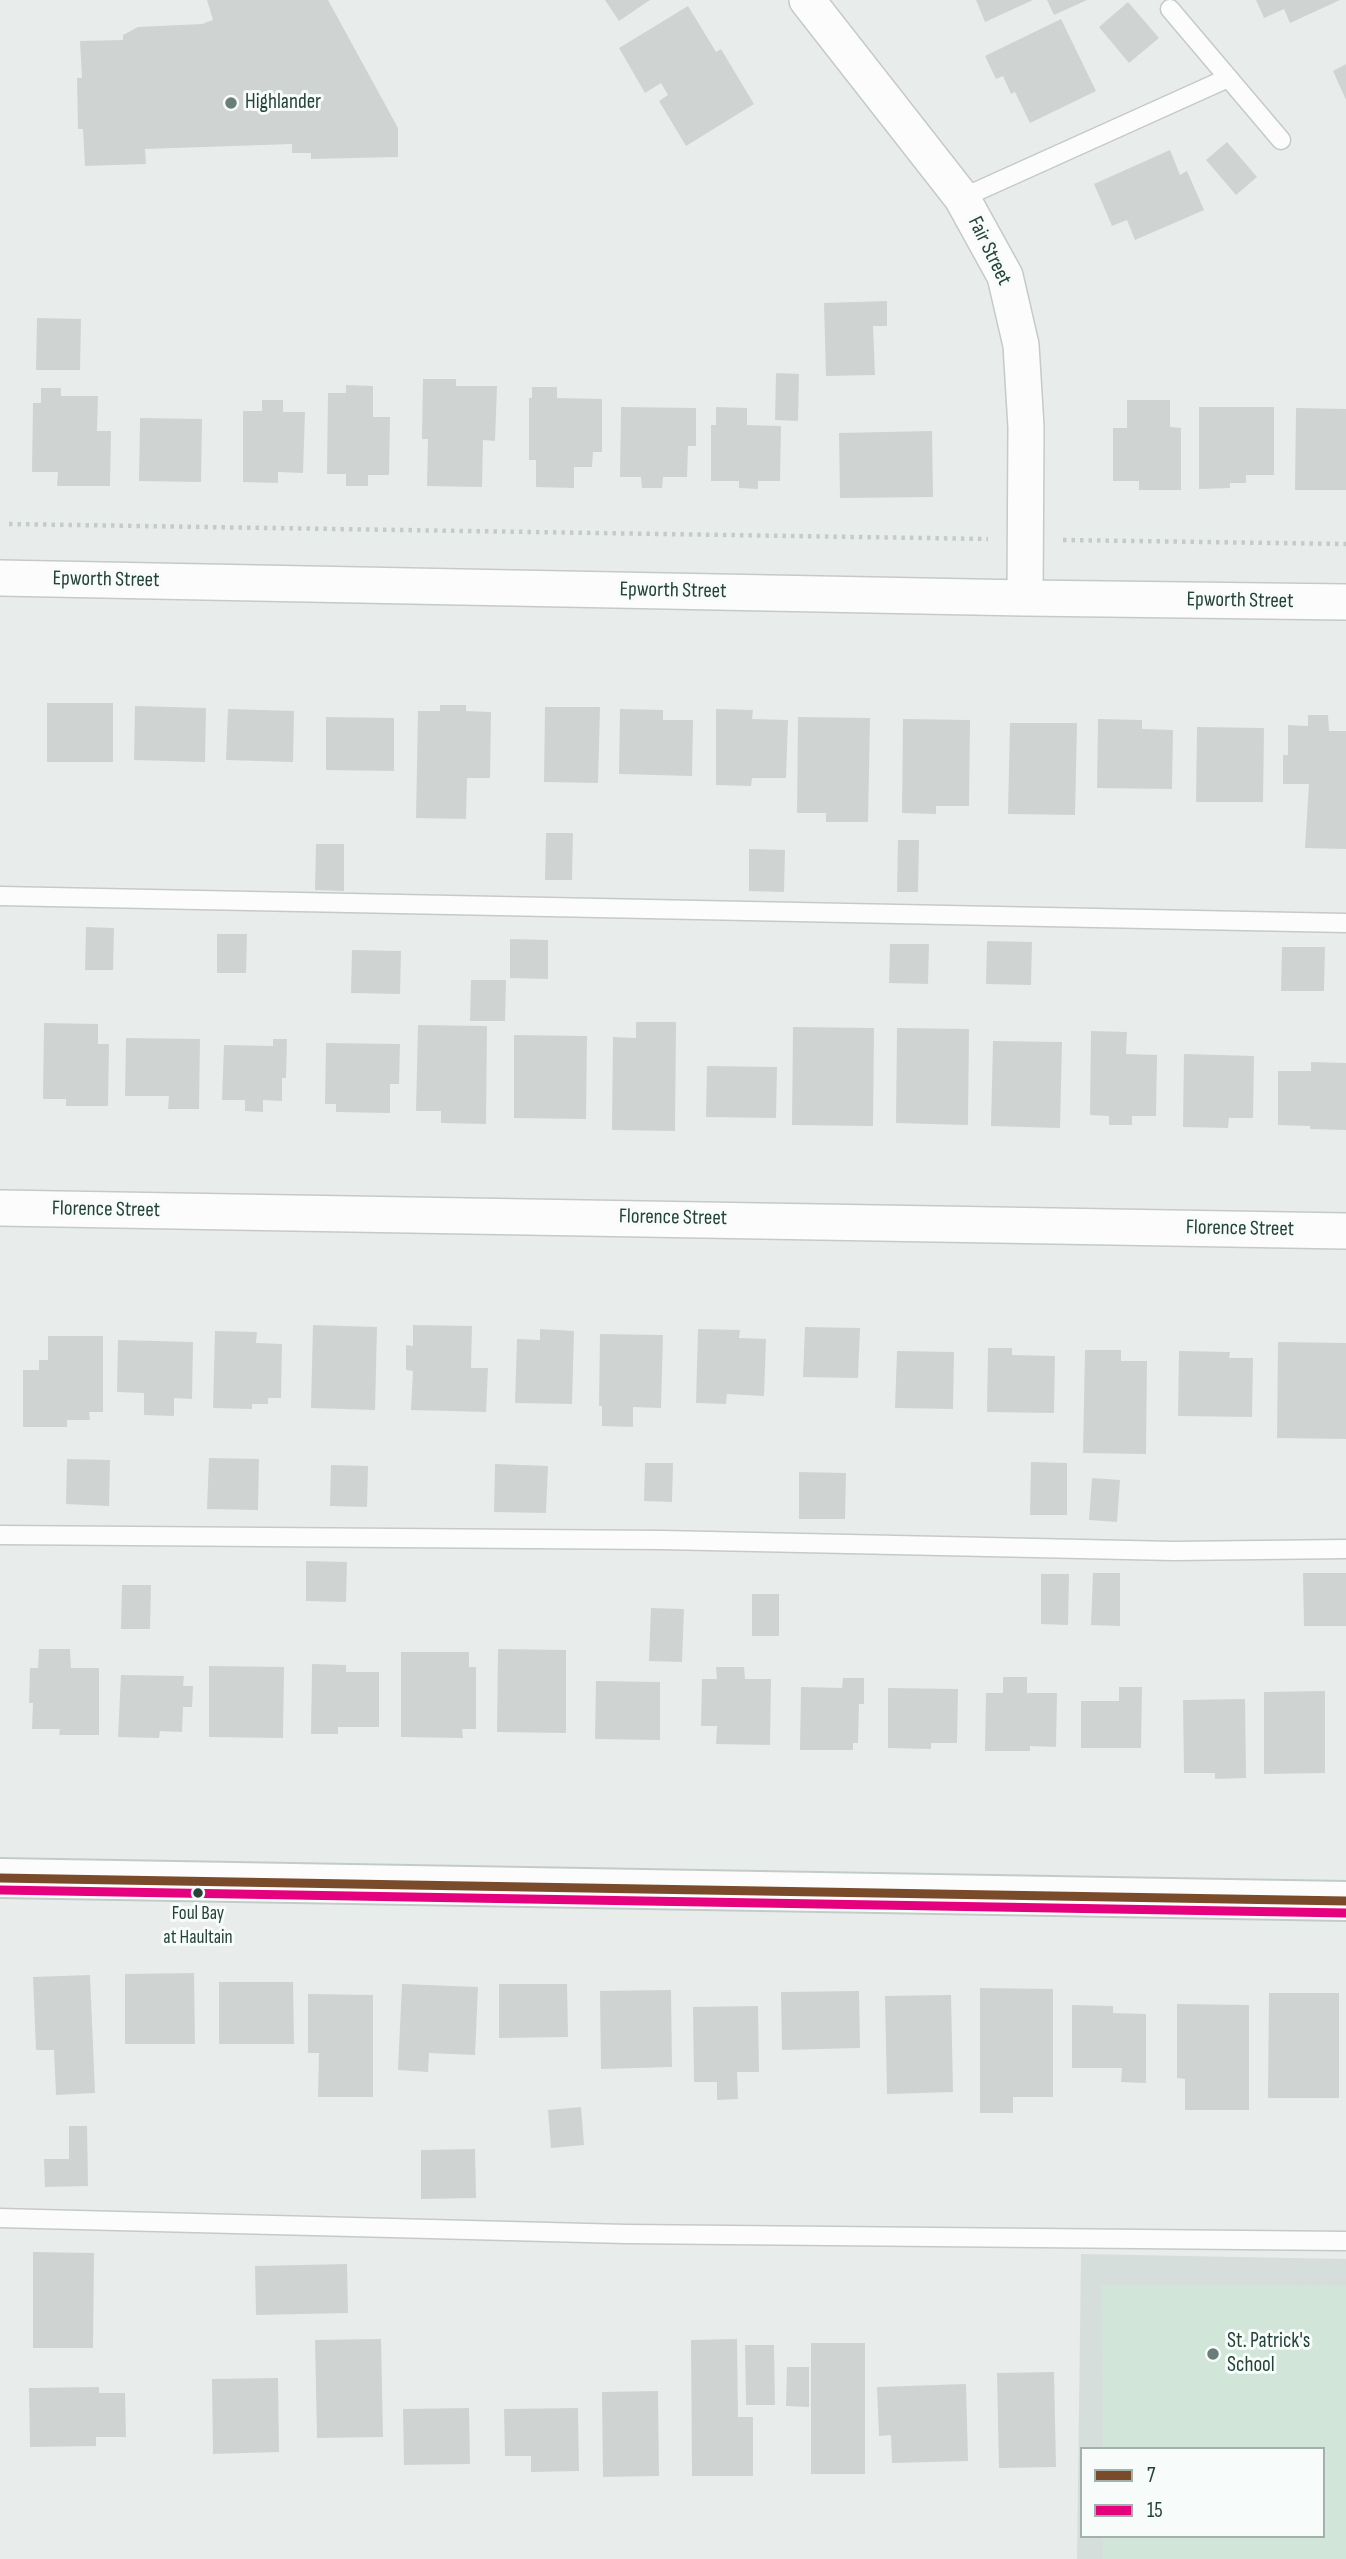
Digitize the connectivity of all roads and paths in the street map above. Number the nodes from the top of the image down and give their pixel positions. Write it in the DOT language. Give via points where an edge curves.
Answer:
graph roads {
  1 [pos="807,0"];
  2 [pos="1170,9"];
  3 [pos="1228,78"];
  4 [pos="1281,140"];
  5 [pos="962,198"];
  6 [pos="9,524"];
  7 [pos="1027,539"];
  8 [pos="1346,544"];
  9 [pos="0,578"];
  10 [pos="1025,598"];
  11 [pos="1346,602"];
  12 [pos="0,896"];
  13 [pos="1346,923"];
  14 [pos="0,1208"];
  15 [pos="1346,1231"];
  16 [pos="0,1535"];
  17 [pos="1346,1549"];
  18 [pos="0,1878"];
  19 [pos="1346,1901"];
  20 [pos="0,2218"];
  21 [pos="1346,2241"];
  1 -- 5 [label="street, Fair Street"];
  2 -- 3 [label="lane"];
  3 -- 4 [label="lane"];
  3 -- 5 [label="lane"];
  5 -- 7 [label="street, Fair Street" via="1005,276 1021,345"];
  6 -- 7 [label="path"];
  7 -- 8 [label="path"];
  7 -- 10 [label="street, Fair Street"];
  9 -- 10 [label="street, Epworth Street"];
  10 -- 11 [label="street, Epworth Street"];
  12 -- 13 [label="lane"];
  14 -- 15 [label="street, Florence Street"];
  16 -- 17 [label="lane" via="662,1540 1174,1551"];
  18 -- 19 [label="main road"];
  20 -- 21 [label="lane" via="626,2234"];
}
